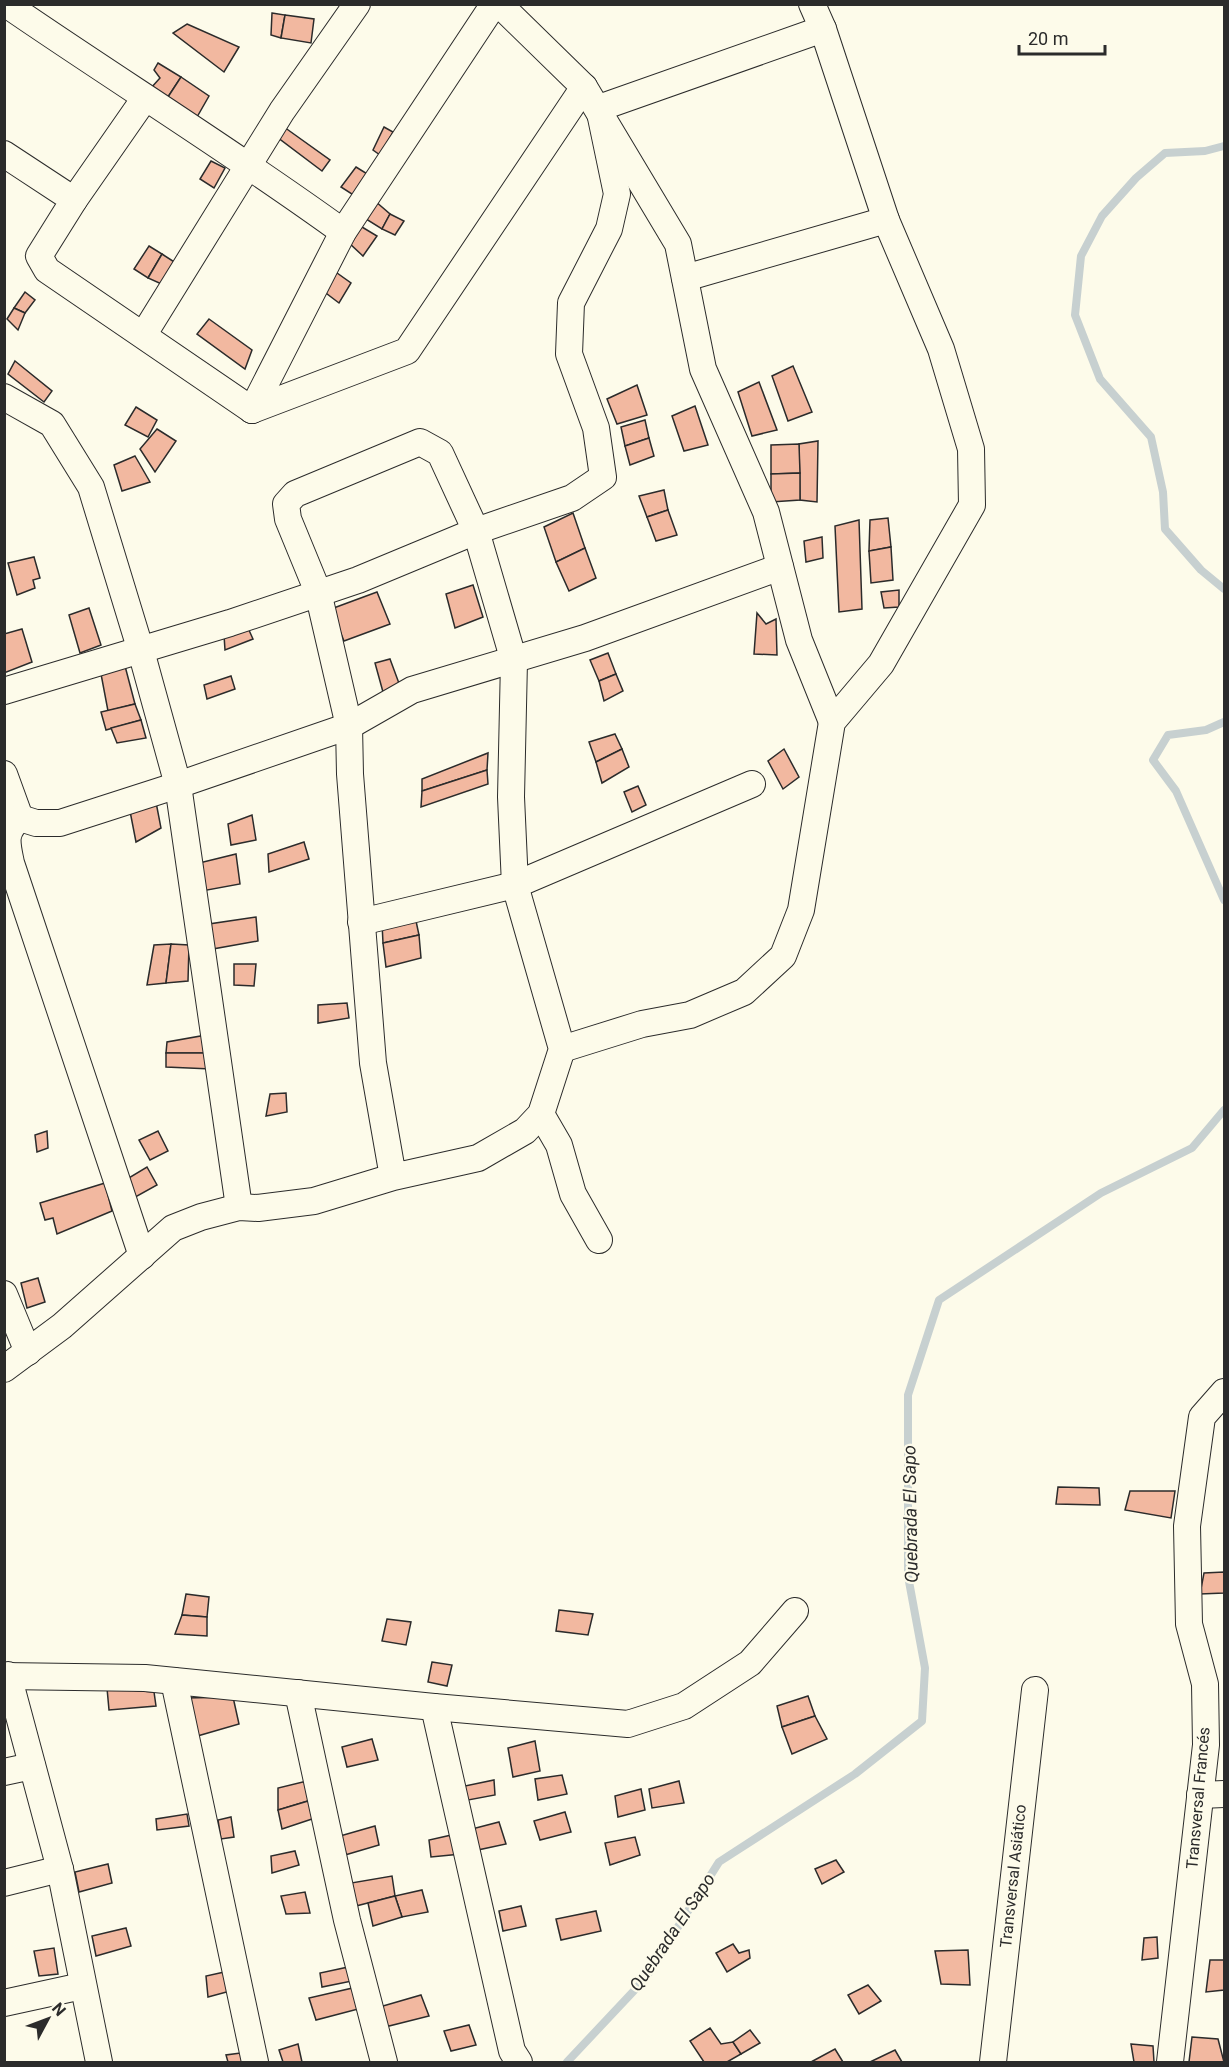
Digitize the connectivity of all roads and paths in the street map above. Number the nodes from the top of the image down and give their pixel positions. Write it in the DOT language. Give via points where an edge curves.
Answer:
graph roads {
  1 [pos="6,4"];
  2 [pos="357,4"];
  3 [pos="494,4"];
  4 [pos="499,4"];
  5 [pos="812,4"];
  6 [pos="823,29"];
  7 [pos="584,87"];
  8 [pos="145,98"];
  9 [pos="598,108"];
  10 [pos="4,154"];
  11 [pos="249,164"];
  12 [pos="74,200"];
  13 [pos="886,220"];
  14 [pos="343,232"];
  15 [pos="685,278"];
  16 [pos="144,334"];
  17 [pos="4,397"];
  18 [pos="252,410"];
  19 [pos="476,531"];
  20 [pos="780,567"];
  21 [pos="318,592"];
  22 [pos="141,651"];
  23 [pos="514,661"];
  24 [pos="4,691"];
  25 [pos="832,722"];
  26 [pos="349,726"];
  27 [pos="4,774"];
  28 [pos="752,784"];
  29 [pos="178,785"];
  30 [pos="20,818"];
  31 [pos="515,885"];
  32 [pos="361,922"];
  33 [pos="562,1049"];
  34 [pos="541,1114"];
  35 [pos="393,1177"];
  36 [pos="239,1207"];
  37 [pos="598,1240"];
  38 [pos="142,1256"];
  39 [pos="4,1294"];
  40 [pos="28,1352"];
  41 [pos="4,1369"];
  42 [pos="1223,1396"];
  43 [pos="795,1611"];
  44 [pos="6,1675"];
  45 [pos="174,1681"];
  46 [pos="1035,1690"];
  47 [pos="298,1693"];
  48 [pos="434,1707"];
  49 [pos="32,1766"];
  50 [pos="4,1772"];
  51 [pos="1212,1794"];
  52 [pos="60,1869"];
  53 [pos="4,1883"];
  54 [pos="82,1986"];
  55 [pos="4,2003"];
  56 [pos="99,2062"];
  57 [pos="255,2062"];
  58 [pos="384,2062"];
  59 [pos="519,2062"];
  60 [pos="993,2062"];
  61 [pos="1170,2062"];
  1 -- 8 [label="street"];
  2 -- 11 [label="street"];
  3 -- 14 [label="street"];
  4 -- 7 [label="street"];
  5 -- 6 [label="street"];
  6 -- 9 [label="street"];
  6 -- 13 [label="street"];
  7 -- 9 [label="street"];
  7 -- 18 [label="street" via="407,351"];
  8 -- 11 [label="street"];
  8 -- 12 [label="street"];
  9 -- 15 [label="street" via="678,244"];
  9 -- 19 [label="street" via="617,194 609,229 571,303 569,354 596,428 603,477 572,498"];
  10 -- 12 [label="street"];
  11 -- 14 [label="street"];
  11 -- 16 [label="street"];
  12 -- 16 [label="street" via="39,255 41,263"];
  13 -- 15 [label="street"];
  13 -- 25 [label="street" via="941,349 971,449 972,506 881,664"];
  14 -- 18 [label="street"];
  15 -- 20 [label="street" via="703,369 766,512"];
  16 -- 18 [label="street"];
  17 -- 22 [label="street" via="52,424 91,487"];
  19 -- 21 [label="street" via="358,580"];
  19 -- 21 [label="street" via="440,453 420,442 295,494 286,504 288,519"];
  19 -- 23 [label="street"];
  20 -- 23 [label="street"];
  20 -- 25 [label="street" via="800,640"];
  21 -- 22 [label="street"];
  21 -- 26 [label="street"];
  22 -- 24 [label="street"];
  22 -- 29 [label="street"];
  23 -- 26 [label="street" via="412,690"];
  23 -- 31 [label="street" via="511,797"];
  25 -- 33 [label="street" via="801,910 783,956 744,992 701,1010"];
  26 -- 29 [label="street"];
  26 -- 32 [label="street"];
  27 -- 30 [label="street"];
  28 -- 31 [label="street"];
  29 -- 30 [label="street" via="60,823"];
  29 -- 36 [label="street"];
  30 -- 38 [label="street" via="9,827 6,838 11,863"];
  31 -- 32 [label="street"];
  31 -- 33 [label="street"];
  32 -- 35 [label="street" via="373,1063"];
  33 -- 34 [label="street"];
  34 -- 35 [label="street" via="525,1131 478,1158"];
  34 -- 37 [label="street" via="559,1145 573,1194"];
  35 -- 36 [label="street" via="314,1201"];
  36 -- 38 [label="street" via="173,1228"];
  38 -- 40 [label="street"];
  39 -- 40 [label="street"];
  40 -- 41 [label="street"];
  42 -- 51 [label="street, Transversal Francés" via="1202,1417 1186,1526 1189,1624 1204,1684"];
  43 -- 48 [label="street" via="750,1662 684,1706 628,1724"];
  44 -- 45 [label="street"];
  44 -- 49 [label="street"];
  45 -- 47 [label="street"];
  45 -- 57 [label="street"];
  46 -- 60 [label="street, Transversal Asiático"];
  47 -- 48 [label="street"];
  47 -- 58 [label="street" via="346,1920"];
  48 -- 59 [label="street" via="512,2051"];
  49 -- 50 [label="street"];
  49 -- 52 [label="street"];
  51 -- 61 [label="street, Transversal Francés"];
  52 -- 53 [label="street"];
  52 -- 54 [label="street"];
  54 -- 55 [label="street"];
  54 -- 56 [label="street"];
}
